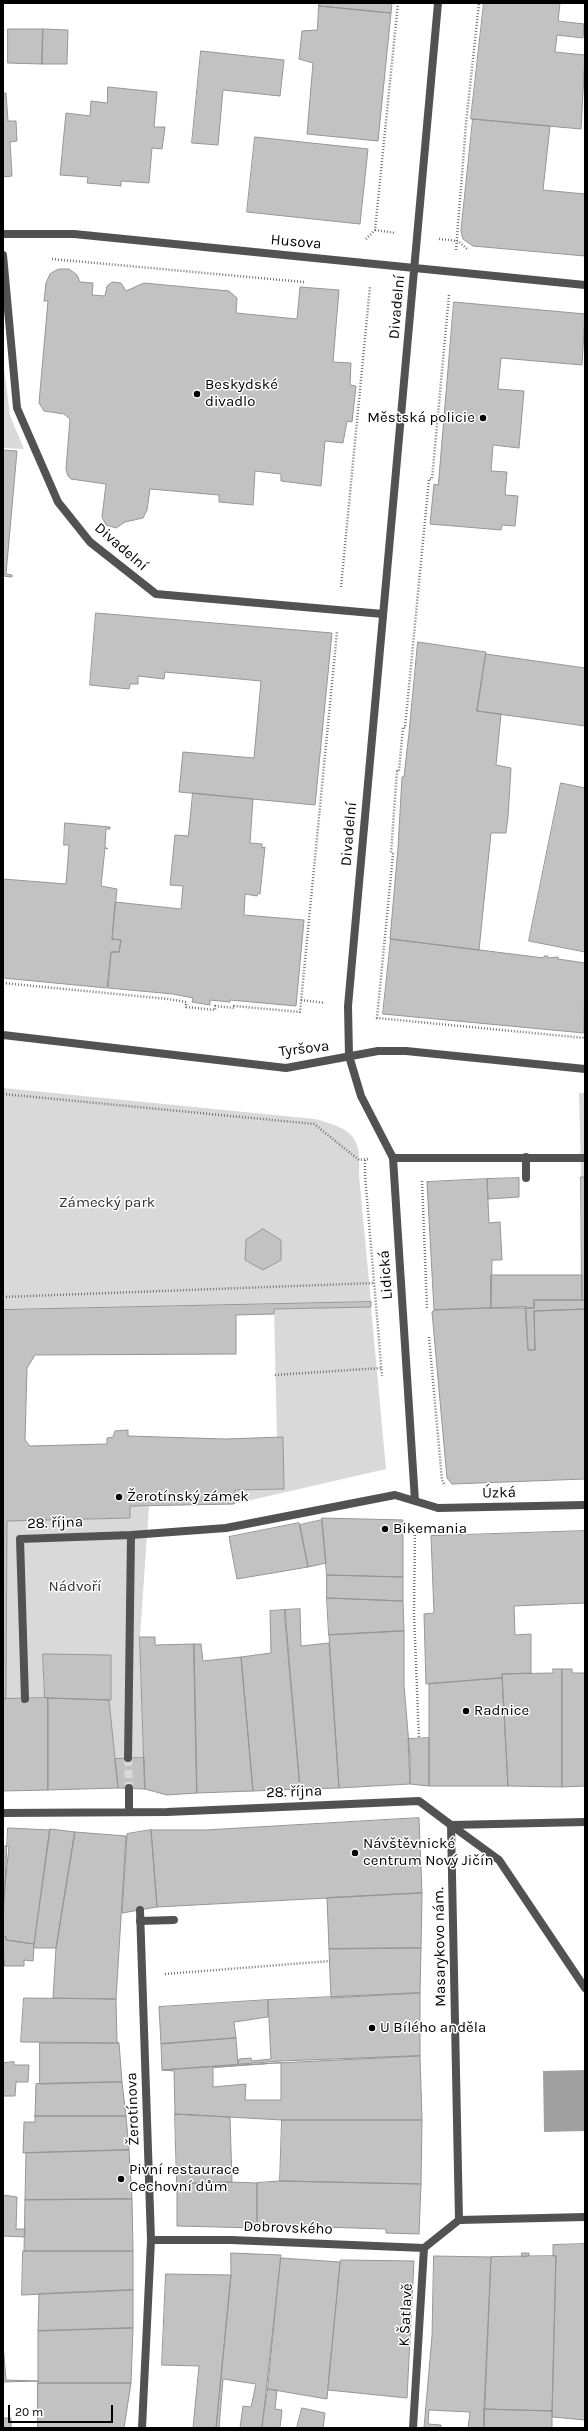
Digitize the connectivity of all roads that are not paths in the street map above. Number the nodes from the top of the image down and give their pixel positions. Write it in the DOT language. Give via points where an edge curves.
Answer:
graph roads {
  1 [pos="438,3"];
  2 [pos="3,234"];
  3 [pos="3,255"];
  4 [pos="415,267"];
  5 [pos="585,285"];
  6 [pos="383,614"];
  7 [pos="3,1035"];
  8 [pos="349,1056"];
  9 [pos="585,1069"];
  10 [pos="526,1157"];
  11 [pos="393,1158"];
  12 [pos="585,1158"];
  13 [pos="526,1178"];
  14 [pos="415,1501"];
  15 [pos="585,1505"];
  16 [pos="131,1535"];
  17 [pos="25,1698"];
  18 [pos="128,1758"];
  19 [pos="129,1788"];
  20 [pos="129,1812"];
  21 [pos="3,1813"];
  22 [pos="585,1822"];
  23 [pos="451,1825"];
  24 [pos="140,1910"];
  25 [pos="174,1920"];
  26 [pos="140,1921"];
  27 [pos="585,1988"];
  28 [pos="585,2217"];
  29 [pos="459,2220"];
  30 [pos="151,2240"];
  31 [pos="424,2248"];
  32 [pos="142,2428"];
  33 [pos="413,2428"];
  1 -- 4 [label="street, Divadelní"];
  2 -- 4 [label="street, Husova" via="74,234"];
  3 -- 6 [label="street, Divadelní" via="17,408 58,502 90,542 156,594"];
  4 -- 5 [label="street, Husova"];
  4 -- 6 [label="street, Divadelní"];
  6 -- 8 [label="street, Divadelní" via="348,1006"];
  7 -- 8 [label="street, Tyršova" via="286,1068"];
  8 -- 9 [label="street, Tyršova" via="378,1051 406,1051"];
  8 -- 11 [label="street, Lidická" via="361,1096"];
  10 -- 11 [label="street"];
  10 -- 12 [label="street"];
  10 -- 13 [label="street"];
  11 -- 14 [label="street, Lidická"];
  14 -- 15 [label="street, Úzká" via="438,1508"];
  14 -- 16 [label="street, 28. října" via="395,1495 226,1528"];
  16 -- 17 [label="street, 28. října" via="20,1538"];
  16 -- 18 [label="street"];
  19 -- 20 [label="street"];
  20 -- 21 [label="street, 28. října"];
  20 -- 23 [label="street, 28. října" via="419,1801"];
  22 -- 23 [label="street"];
  23 -- 27 [label="street, 28. října" via="499,1860"];
  23 -- 29 [label="street, Masarykovo nám."];
  24 -- 26 [label="street, Žerotínova"];
  25 -- 26 [label="street"];
  26 -- 30 [label="street, Žerotínova"];
  28 -- 29 [label="street"];
  29 -- 31 [label="street"];
  30 -- 31 [label="street, Dobrovského" via="231,2240"];
  30 -- 32 [label="street, Žerotínova"];
  31 -- 33 [label="street, K Šatlavě"];
}
